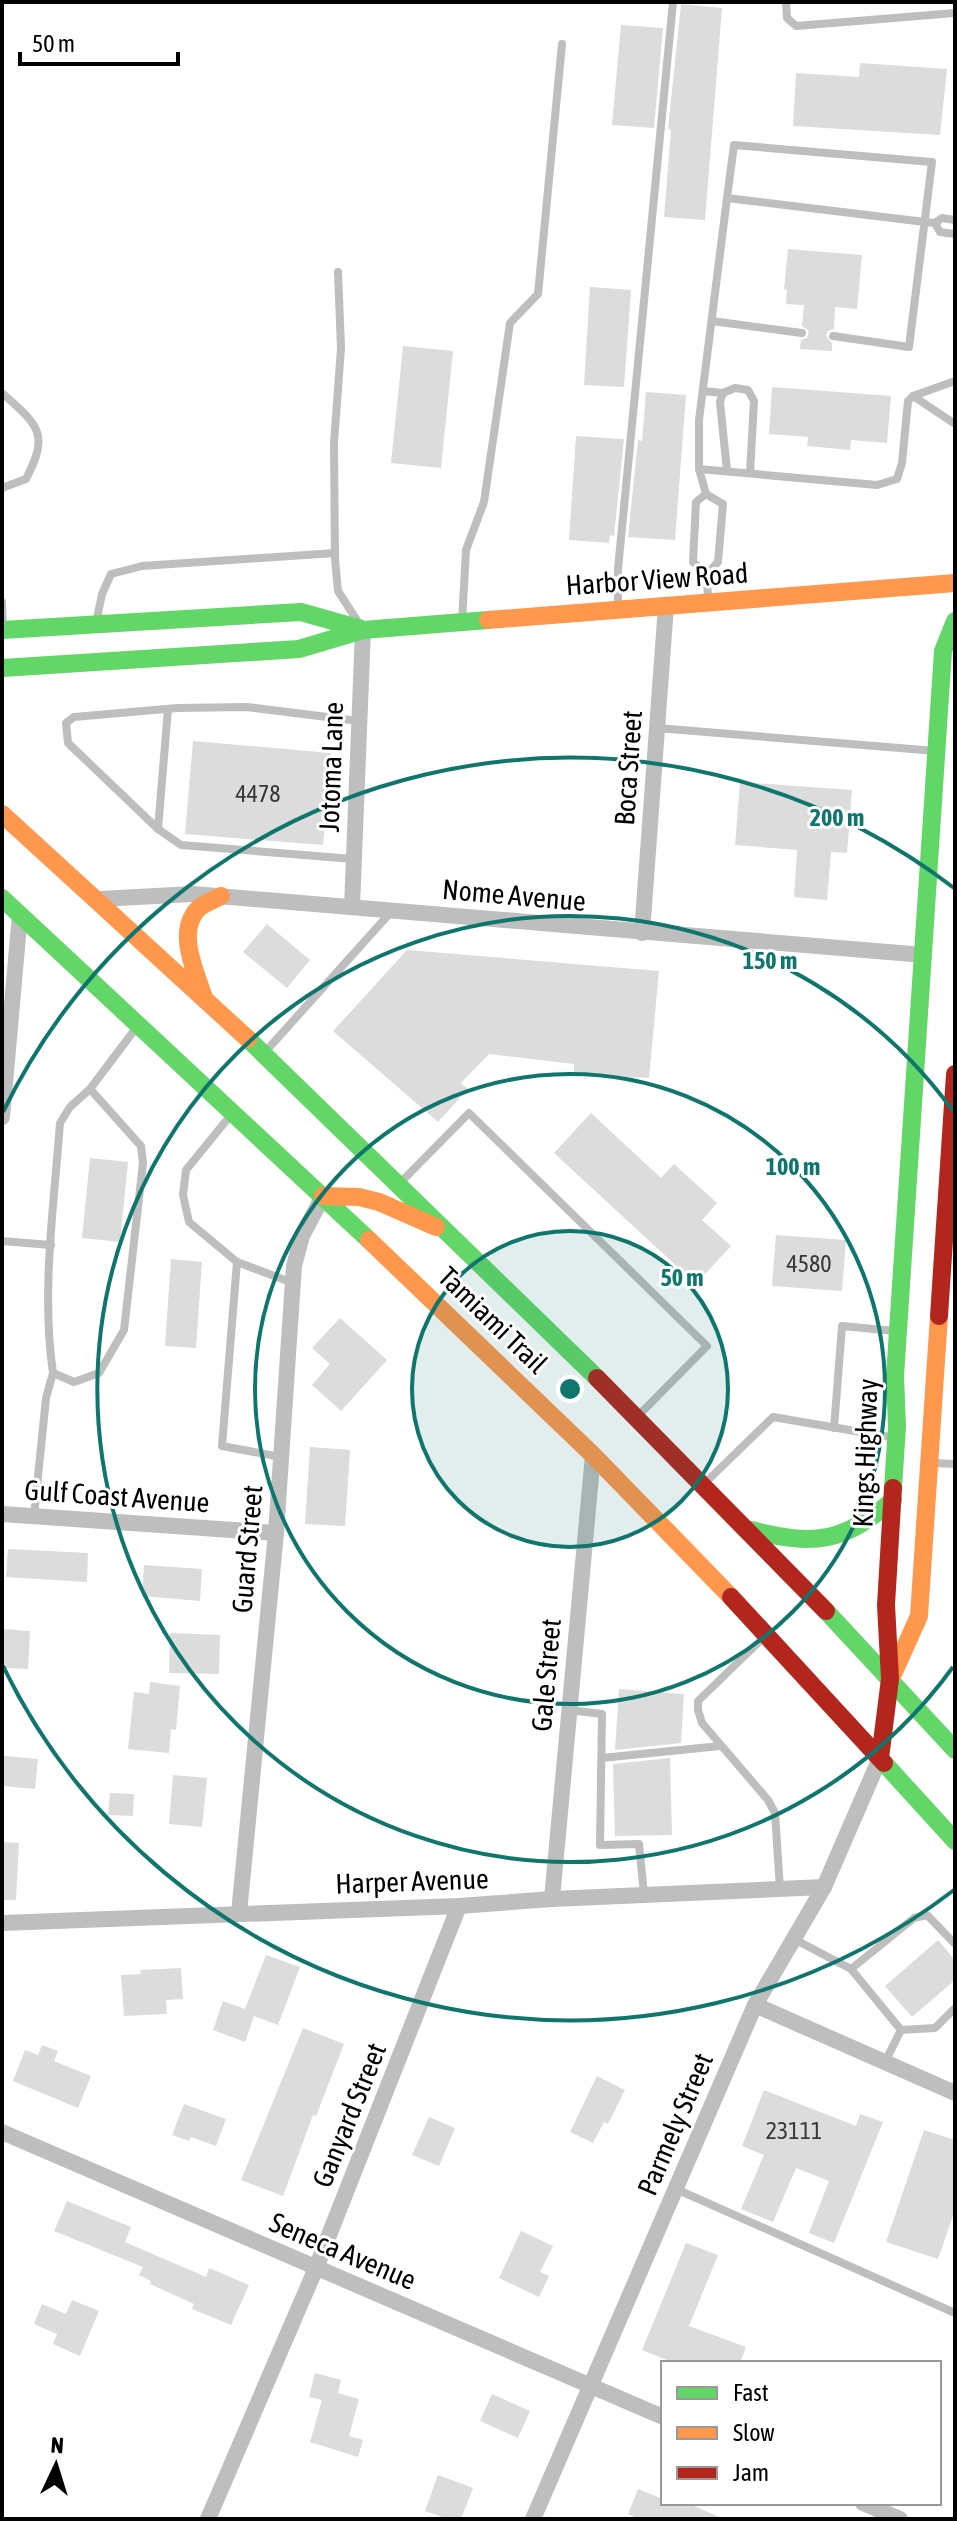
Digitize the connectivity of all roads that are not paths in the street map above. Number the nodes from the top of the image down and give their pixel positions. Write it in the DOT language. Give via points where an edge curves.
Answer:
graph roads {
  1 [pos="673,2"];
  2 [pos="786,2"];
  3 [pos="955,13"];
  4 [pos="562,44"];
  5 [pos="727,198"];
  6 [pos="955,220"];
  7 [pos="925,222"];
  8 [pos="935,223"];
  9 [pos="955,234"];
  10 [pos="338,272"];
  11 [pos="712,321"];
  12 [pos="802,333"];
  13 [pos="833,336"];
  14 [pos="955,381"];
  15 [pos="703,391"];
  16 [pos="2,393"];
  17 [pos="723,393"];
  18 [pos="913,396"];
  19 [pos="955,424"];
  20 [pos="699,469"];
  21 [pos="727,471"];
  22 [pos="750,473"];
  23 [pos="2,488"];
  24 [pos="706,494"];
  25 [pos="335,553"];
  26 [pos="707,574"];
  27 [pos="955,583"];
  28 [pos="2,602"];
  29 [pos="708,603"];
  30 [pos="666,606"];
  31 [pos="618,610"];
  32 [pos="955,621"];
  33 [pos="462,622"];
  34 [pos="96,624"];
  35 [pos="2,630"];
  36 [pos="363,630"];
  37 [pos="2,668"];
  38 [pos="168,709"];
  39 [pos="359,721"];
  40 [pos="657,728"];
  41 [pos="937,751"];
  42 [pos="2,814"];
  43 [pos="158,829"];
  44 [pos="353,859"];
  45 [pos="221,896"];
  46 [pos="2,898"];
  47 [pos="100,899"];
  48 [pos="352,907"];
  49 [pos="393,910"];
  50 [pos="20,914"];
  51 [pos="642,933"];
  52 [pos="924,955"];
  53 [pos="204,998"];
  54 [pos="139,1024"];
  55 [pos="263,1054"];
  56 [pos="955,1074"];
  57 [pos="90,1089"];
  58 [pos="233,1112"];
  59 [pos="2,1117"];
  60 [pos="399,1183"];
  61 [pos="323,1196"];
  62 [pos="451,1234"];
  63 [pos="2,1241"];
  64 [pos="51,1245"];
  65 [pos="237,1262"];
  66 [pos="293,1283"];
  67 [pos="927,1292"];
  68 [pos="898,1332"];
  69 [pos="53,1373"];
  70 [pos="638,1417"];
  71 [pos="834,1428"];
  72 [pos="897,1438"];
  73 [pos="593,1455"];
  74 [pos="281,1457"];
  75 [pos="929,1463"];
  76 [pos="955,1464"];
  77 [pos="704,1484"];
  78 [pos="893,1500"];
  79 [pos="2,1514"];
  80 [pos="34,1516"];
  81 [pos="748,1529"];
  82 [pos="276,1533"];
  83 [pos="766,1634"];
  84 [pos="890,1679"];
  85 [pos="569,1710"];
  86 [pos="720,1746"];
  87 [pos="955,1750"];
  88 [pos="602,1758"];
  89 [pos="880,1758"];
  90 [pos="955,1841"];
  91 [pos="824,1887"];
  92 [pos="780,1889"];
  93 [pos="644,1895"];
  94 [pos="552,1899"];
  95 [pos="459,1906"];
  96 [pos="239,1913"];
  97 [pos="2,1923"];
  98 [pos="794,1939"];
  99 [pos="955,1944"];
  100 [pos="851,1969"];
  101 [pos="755,2005"];
  102 [pos="955,2008"];
  103 [pos="901,2030"];
  104 [pos="885,2062"];
  105 [pos="955,2093"];
  106 [pos="2,2132"];
  107 [pos="675,2189"];
  108 [pos="316,2268"];
  109 [pos="955,2313"];
  110 [pos="591,2386"];
  111 [pos="661,2416"];
  112 [pos="868,2505"];
  113 [pos="208,2519"];
  114 [pos="533,2519"];
  115 [pos="900,2519"];
  1 -- 31 [label="lane"];
  2 -- 3 [label="lane" via="787,18 796,26"];
  4 -- 33 [label="lane" via="538,294 510,323 484,502 466,550"];
  5 -- 7 [label="lane"];
  5 -- 7 [label="lane" via="734,145 932,162"];
  5 -- 11 [label="lane"];
  6 -- 8 [label="lane"];
  7 -- 8 [label="lane"];
  7 -- 13 [label="lane" via="909,347"];
  8 -- 9 [label="lane" via="940,232"];
  10 -- 25 [label="lane"];
  11 -- 12 [label="lane"];
  11 -- 15 [label="lane"];
  14 -- 18 [label="lane"];
  15 -- 17 [label="lane"];
  15 -- 20 [label="lane"];
  16 -- 23 [label="lane" via="29,417 38,433 39,454 26,479"];
  17 -- 21 [label="lane"];
  17 -- 22 [label="lane" via="748,390 754,401"];
  18 -- 19 [label="lane"];
  18 -- 22 [label="lane" via="908,401 902,463 897,479 889,483"];
  20 -- 21 [label="lane"];
  20 -- 24 [label="lane"];
  21 -- 22 [label="lane"];
  24 -- 26 [label="lane" via="696,502 693,562"];
  24 -- 26 [label="lane" via="723,504 718,562"];
  25 -- 34 [label="lane" via="142,566 111,574"];
  25 -- 36 [label="lane" via="338,591"];
  26 -- 29 [label="lane"];
  27 -- 29 [label="main road, Harbor View Road"];
  28 -- 35 [label="lane"];
  29 -- 30 [label="main road, Harbor View Road"];
  30 -- 31 [label="main road, Harbor View Road"];
  30 -- 40 [label="street, Boca Street"];
  31 -- 33 [label="main road, Harbor View Road"];
  32 -- 41 [label="main road, Kings Highway" via="943,651"];
  33 -- 36 [label="main road, Harbor View Road"];
  34 -- 35 [label="main road, Harbor View Road"];
  34 -- 36 [label="main road, Harbor View Road" via="301,612"];
  36 -- 37 [label="main road, Harbor View Road" via="299,649"];
  36 -- 39 [label="street, Jotoma Lane"];
  38 -- 39 [label="lane" via="247,707"];
  38 -- 43 [label="lane"];
  38 -- 43 [label="lane" via="74,717 65,732 68,743"];
  39 -- 44 [label="street, Jotoma Lane"];
  40 -- 41 [label="lane"];
  40 -- 51 [label="street, Boca Street"];
  41 -- 52 [label="main road, Kings Highway"];
  42 -- 47 [label="main road, Tamiami Trail"];
  43 -- 44 [label="lane" via="193,847"];
  44 -- 48 [label="street, Jotoma Lane"];
  45 -- 47 [label="street, Nome Avenue"];
  45 -- 48 [label="street, Nome Avenue"];
  45 -- 53 [label="main road" via="200,907 188,922"];
  46 -- 50 [label="main road, Tamiami Trail"];
  47 -- 53 [label="main road, Tamiami Trail"];
  48 -- 49 [label="street, Nome Avenue"];
  49 -- 51 [label="street, Nome Avenue"];
  49 -- 55 [label="lane"];
  50 -- 54 [label="main road, Tamiami Trail"];
  50 -- 59 [label="street"];
  51 -- 52 [label="street, Nome Avenue"];
  52 -- 67 [label="main road, Kings Highway"];
  53 -- 55 [label="main road, Tamiami Trail"];
  54 -- 57 [label="lane"];
  54 -- 58 [label="main road, Tamiami Trail"];
  55 -- 60 [label="main road, Tamiami Trail"];
  56 -- 67 [label="main road, Kings Highway"];
  57 -- 64 [label="lane" via="60,1123"];
  57 -- 69 [label="lane" via="141,1146 124,1330 99,1373 74,1382"];
  58 -- 61 [label="main road, Tamiami Trail"];
  58 -- 65 [label="lane" via="186,1170 183,1195 189,1222"];
  60 -- 62 [label="main road, Tamiami Trail"];
  60 -- 70 [label="lane" via="469,1113 685,1324 707,1346"];
  61 -- 62 [label="main road" via="379,1202"];
  61 -- 66 [label="street, Guard Street" via="302,1236"];
  61 -- 73 [label="main road, Tamiami Trail"];
  62 -- 70 [label="main road, Tamiami Trail"];
  63 -- 64 [label="lane"];
  64 -- 69 [label="lane"];
  65 -- 66 [label="lane"];
  65 -- 74 [label="lane" via="222,1446"];
  66 -- 74 [label="street, Guard Street"];
  67 -- 68 [label="main road, Kings Highway"];
  67 -- 75 [label="main road, Kings Highway"];
  68 -- 71 [label="lane" via="842,1326"];
  68 -- 72 [label="main road, Kings Highway"];
  69 -- 80 [label="lane"];
  70 -- 77 [label="main road, Tamiami Trail"];
  71 -- 72 [label="lane"];
  71 -- 77 [label="lane" via="773,1417"];
  72 -- 78 [label="main road, Kings Highway"];
  73 -- 83 [label="main road, Tamiami Trail"];
  73 -- 85 [label="street, Gale Street"];
  74 -- 82 [label="street, Guard Street"];
  75 -- 76 [label="lane"];
  75 -- 84 [label="main road, Kings Highway" via="919,1616"];
  77 -- 81 [label="main road, Tamiami Trail"];
  78 -- 81 [label="main road" via="852,1533 824,1540 790,1541"];
  78 -- 84 [label="main road, Kings Highway" via="886,1605"];
  79 -- 80 [label="street, Gulf Coast Avenue"];
  80 -- 82 [label="street, Gulf Coast Avenue"];
  81 -- 84 [label="main road, Tamiami Trail"];
  82 -- 96 [label="street, Guard Street"];
  83 -- 86 [label="lane" via="698,1701 702,1723"];
  83 -- 89 [label="main road, Tamiami Trail"];
  84 -- 87 [label="main road, Tamiami Trail"];
  84 -- 89 [label="main road"];
  85 -- 88 [label="lane" via="602,1714"];
  85 -- 94 [label="street, Gale Street"];
  86 -- 88 [label="lane"];
  86 -- 92 [label="lane" via="775,1813"];
  88 -- 93 [label="lane" via="600,1845 639,1844"];
  89 -- 90 [label="main road, Tamiami Trail"];
  89 -- 91 [label="street, Parmely Street"];
  91 -- 92 [label="street, Harper Avenue"];
  91 -- 98 [label="street, Parmely Street"];
  92 -- 93 [label="street, Harper Avenue"];
  93 -- 94 [label="street, Harper Avenue"];
  94 -- 95 [label="street, Harper Avenue"];
  95 -- 96 [label="street, Harper Avenue"];
  95 -- 108 [label="street, Ganyard Street"];
  96 -- 97 [label="street, Harper Avenue"];
  98 -- 100 [label="lane"];
  98 -- 101 [label="street, Parmely Street"];
  99 -- 100 [label="lane" via="927,1915 914,1918"];
  100 -- 103 [label="lane"];
  101 -- 104 [label="street"];
  101 -- 107 [label="street, Parmely Street"];
  102 -- 103 [label="lane" via="935,2028"];
  103 -- 104 [label="lane"];
  104 -- 105 [label="street"];
  106 -- 108 [label="street, Seneca Avenue"];
  107 -- 109 [label="lane"];
  107 -- 110 [label="street, Parmely Street"];
  108 -- 110 [label="street, Seneca Avenue"];
  108 -- 113 [label="street, Ganyard Street"];
  110 -- 111 [label="street, Seneca Avenue"];
  110 -- 114 [label="street, Parmely Street"];
  112 -- 115 [label="street"];
}
